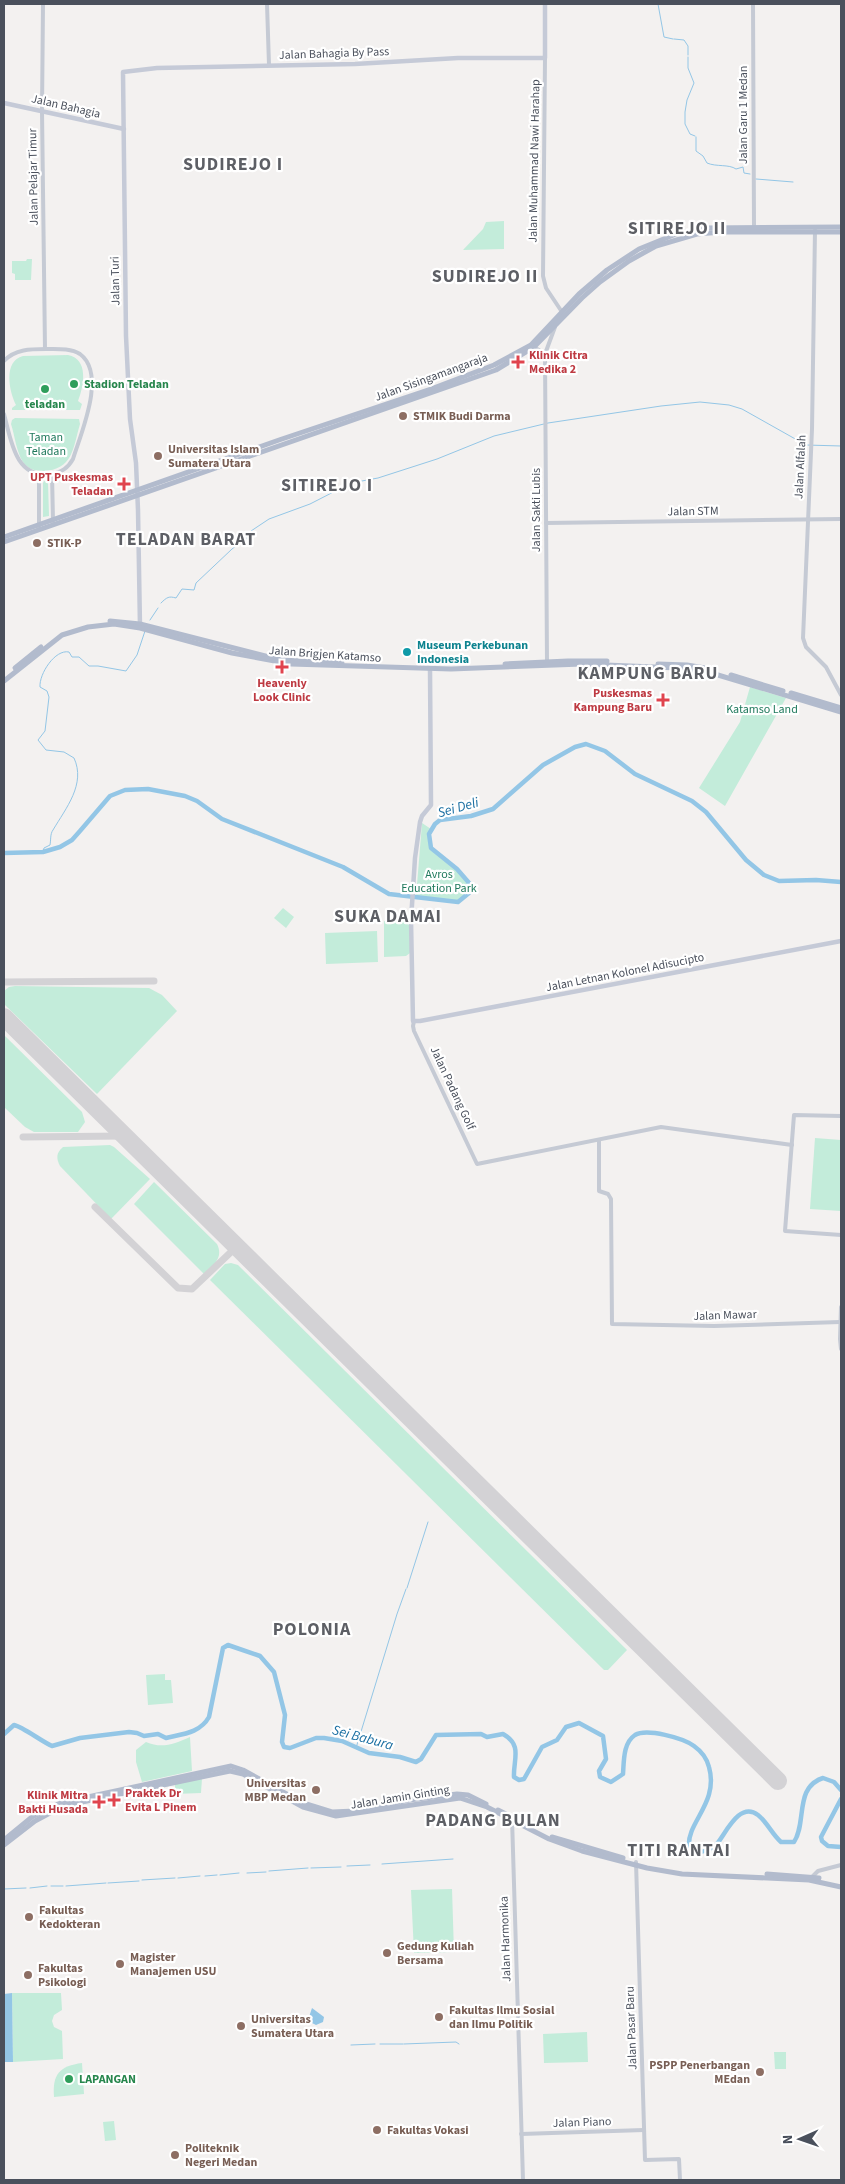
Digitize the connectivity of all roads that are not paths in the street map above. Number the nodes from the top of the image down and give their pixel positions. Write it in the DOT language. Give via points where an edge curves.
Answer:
graph roads {
  1 [pos="43,4"];
  2 [pos="267,4"];
  3 [pos="546,4"];
  4 [pos="753,4"];
  5 [pos="545,58"];
  6 [pos="270,65"];
  7 [pos="124,71"];
  8 [pos="4,103"];
  9 [pos="42,112"];
  10 [pos="124,129"];
  11 [pos="754,227"];
  12 [pos="841,227"];
  13 [pos="815,229"];
  14 [pos="841,232"];
  15 [pos="676,237"];
  16 [pos="562,312"];
  17 [pos="557,323"];
  18 [pos="534,348"];
  19 [pos="45,349"];
  20 [pos="545,354"];
  21 [pos="4,361"];
  22 [pos="4,414"];
  23 [pos="39,474"];
  24 [pos="52,474"];
  25 [pos="137,493"];
  26 [pos="841,519"];
  27 [pos="808,520"];
  28 [pos="53,523"];
  29 [pos="546,523"];
  30 [pos="39,527"];
  31 [pos="4,537"];
  32 [pos="4,542"];
  33 [pos="145,627"];
  34 [pos="547,663"];
  35 [pos="351,666"];
  36 [pos="430,669"];
  37 [pos="4,677"];
  38 [pos="731,677"];
  39 [pos="4,681"];
  40 [pos="841,695"];
  41 [pos="841,708"];
  42 [pos="841,712"];
  43 [pos="841,941"];
  44 [pos="413,1021"];
  45 [pos="841,1116"];
  46 [pos="599,1140"];
  47 [pos="792,1145"];
  48 [pos="841,1235"];
  49 [pos="841,1307"];
  50 [pos="840,1322"];
  51 [pos="841,1349"];
  52 [pos="165,1782"];
  53 [pos="512,1819"];
  54 [pos="4,1840"];
  55 [pos="4,1845"];
  56 [pos="636,1863"];
  57 [pos="841,1865"];
  58 [pos="812,1877"];
  59 [pos="841,1885"];
  60 [pos="644,2130"];
  61 [pos="521,2134"];
  62 [pos="523,2180"];
  63 [pos="680,2180"];
  1 -- 9 [label="street, Jalan Pelajar Timur"];
  2 -- 6 [label="street"];
  3 -- 5 [label="main road, Jalan Muhammad Nawi Harahap"];
  4 -- 11 [label="street, Jalan Garu 1 Medan"];
  5 -- 6 [label="main road, Jalan Bahagia By Pass"];
  5 -- 16 [label="street, Jalan Muhammad Nawi Harahap" via="543,276 547,291"];
  6 -- 7 [label="main road, Jalan Bahagia By Pass"];
  7 -- 10 [label="main road, Jalan Turi"];
  8 -- 9 [label="main road, Jalan Bahagia"];
  9 -- 10 [label="main road, Jalan Bahagia"];
  9 -- 19 [label="street, Jalan Pelajar Timur"];
  10 -- 25 [label="main road, Jalan Turi" via="126,336"];
  11 -- 13 [label="main road, Jalan Sisingamangaraja"];
  11 -- 15 [label="main road, Jalan Sisingamangaraja" via="705,228"];
  12 -- 13 [label="main road, Jalan Sisingamangaraja"];
  13 -- 14 [label="main road, Jalan Sisingamangaraja"];
  13 -- 15 [label="main road, Jalan Sisingamangaraja"];
  13 -- 27 [label="street, Jalan Alfalah"];
  15 -- 16 [label="main road, Jalan Sisingamangaraja" via="639,250 612,266"];
  15 -- 17 [label="main road, Jalan Sisingamangaraja" via="610,274"];
  16 -- 25 [label="main road, Jalan Sisingamangaraja" via="531,345 494,365"];
  17 -- 18 [label="main road, Jalan Sisingamangaraja"];
  17 -- 20 [label="street, Jalan Sakti Lubis"];
  18 -- 20 [label="street"];
  18 -- 25 [label="main road, Jalan Sisingamangaraja" via="475,379"];
  19 -- 21 [label="street" via="18,351"];
  19 -- 24 [label="street" via="79,353 90,367 92,377 91,397 73,459 64,470"];
  20 -- 29 [label="street, Jalan Sakti Lubis"];
  22 -- 23 [label="street" via="20,463 27,470"];
  23 -- 24 [label="street"];
  23 -- 30 [label="street"];
  24 -- 28 [label="street"];
  25 -- 28 [label="main road, Jalan Sisingamangaraja"];
  25 -- 33 [label="main road, Jalan Turi"];
  26 -- 27 [label="street, Jalan STM"];
  27 -- 29 [label="street, Jalan STM"];
  27 -- 40 [label="street, Jalan Alfalah" via="804,641 831,674"];
  28 -- 30 [label="main road, Jalan Sisingamangaraja"];
  29 -- 34 [label="street, Jalan Sakti Lubis"];
  30 -- 31 [label="main road, Jalan Sisingamangaraja"];
  30 -- 32 [label="main road, Jalan Sisingamangaraja"];
  33 -- 35 [label="main road, Jalan Brigjen Katamso" via="232,653 276,662"];
  33 -- 37 [label="main road, Jalan Brigjen Katamso" via="110,621 66,629"];
  33 -- 39 [label="main road, Jalan Brigjen Katamso" via="110,624 66,633"];
  34 -- 35 [label="main road, Jalan Brigjen Katamso"];
  34 -- 36 [label="main road, Jalan Brigjen Katamso"];
  34 -- 38 [label="main road, Jalan Brigjen Katamso" via="588,660 695,666"];
  35 -- 36 [label="main road, Jalan Brigjen Katamso"];
  36 -- 44 [label="main road, Jalan Padang Golf" via="431,805 420,822 411,920"];
  38 -- 41 [label="main road, Jalan Brigjen Katamso"];
  38 -- 42 [label="main road, Jalan Brigjen Katamso"];
  43 -- 44 [label="main road, Jalan Letnan Kolonel Adisucipto"];
  44 -- 46 [label="street, Jalan Padang Golf" via="412,1026 477,1164"];
  45 -- 47 [label="street" via="795,1114"];
  46 -- 47 [label="street" via="671,1127"];
  46 -- 50 [label="street, Jalan Mawar" via="599,1191 611,1199 612,1324 714,1326"];
  47 -- 48 [label="street" via="785,1231"];
  49 -- 50 [label="street"];
  50 -- 51 [label="street"];
  52 -- 53 [label="main road, Jalan Jamin Ginting" via="231,1766 303,1803 332,1812 468,1795"];
  52 -- 54 [label="main road, Jalan Jamin Ginting" via="60,1803 32,1817"];
  52 -- 55 [label="main road, Jalan Jamin Ginting" via="63,1806 29,1824"];
  53 -- 56 [label="main road, Jalan Jamin Ginting" via="551,1836"];
  53 -- 61 [label="street, Jalan Harmonika"];
  56 -- 58 [label="main road, Jalan Jamin Ginting" via="672,1870"];
  56 -- 59 [label="main road, Jalan Jamin Ginting" via="674,1873"];
  56 -- 60 [label="street, Jalan Pasar Baru"];
  57 -- 58 [label="street" via="818,1871"];
  58 -- 59 [label="main road, Jalan Jamin Ginting"];
  60 -- 61 [label="street, Jalan Piano"];
  60 -- 63 [label="street, Jalan Pasar Baru" via="645,2160 679,2159"];
  61 -- 62 [label="street, Jalan Harmonika"];
}
